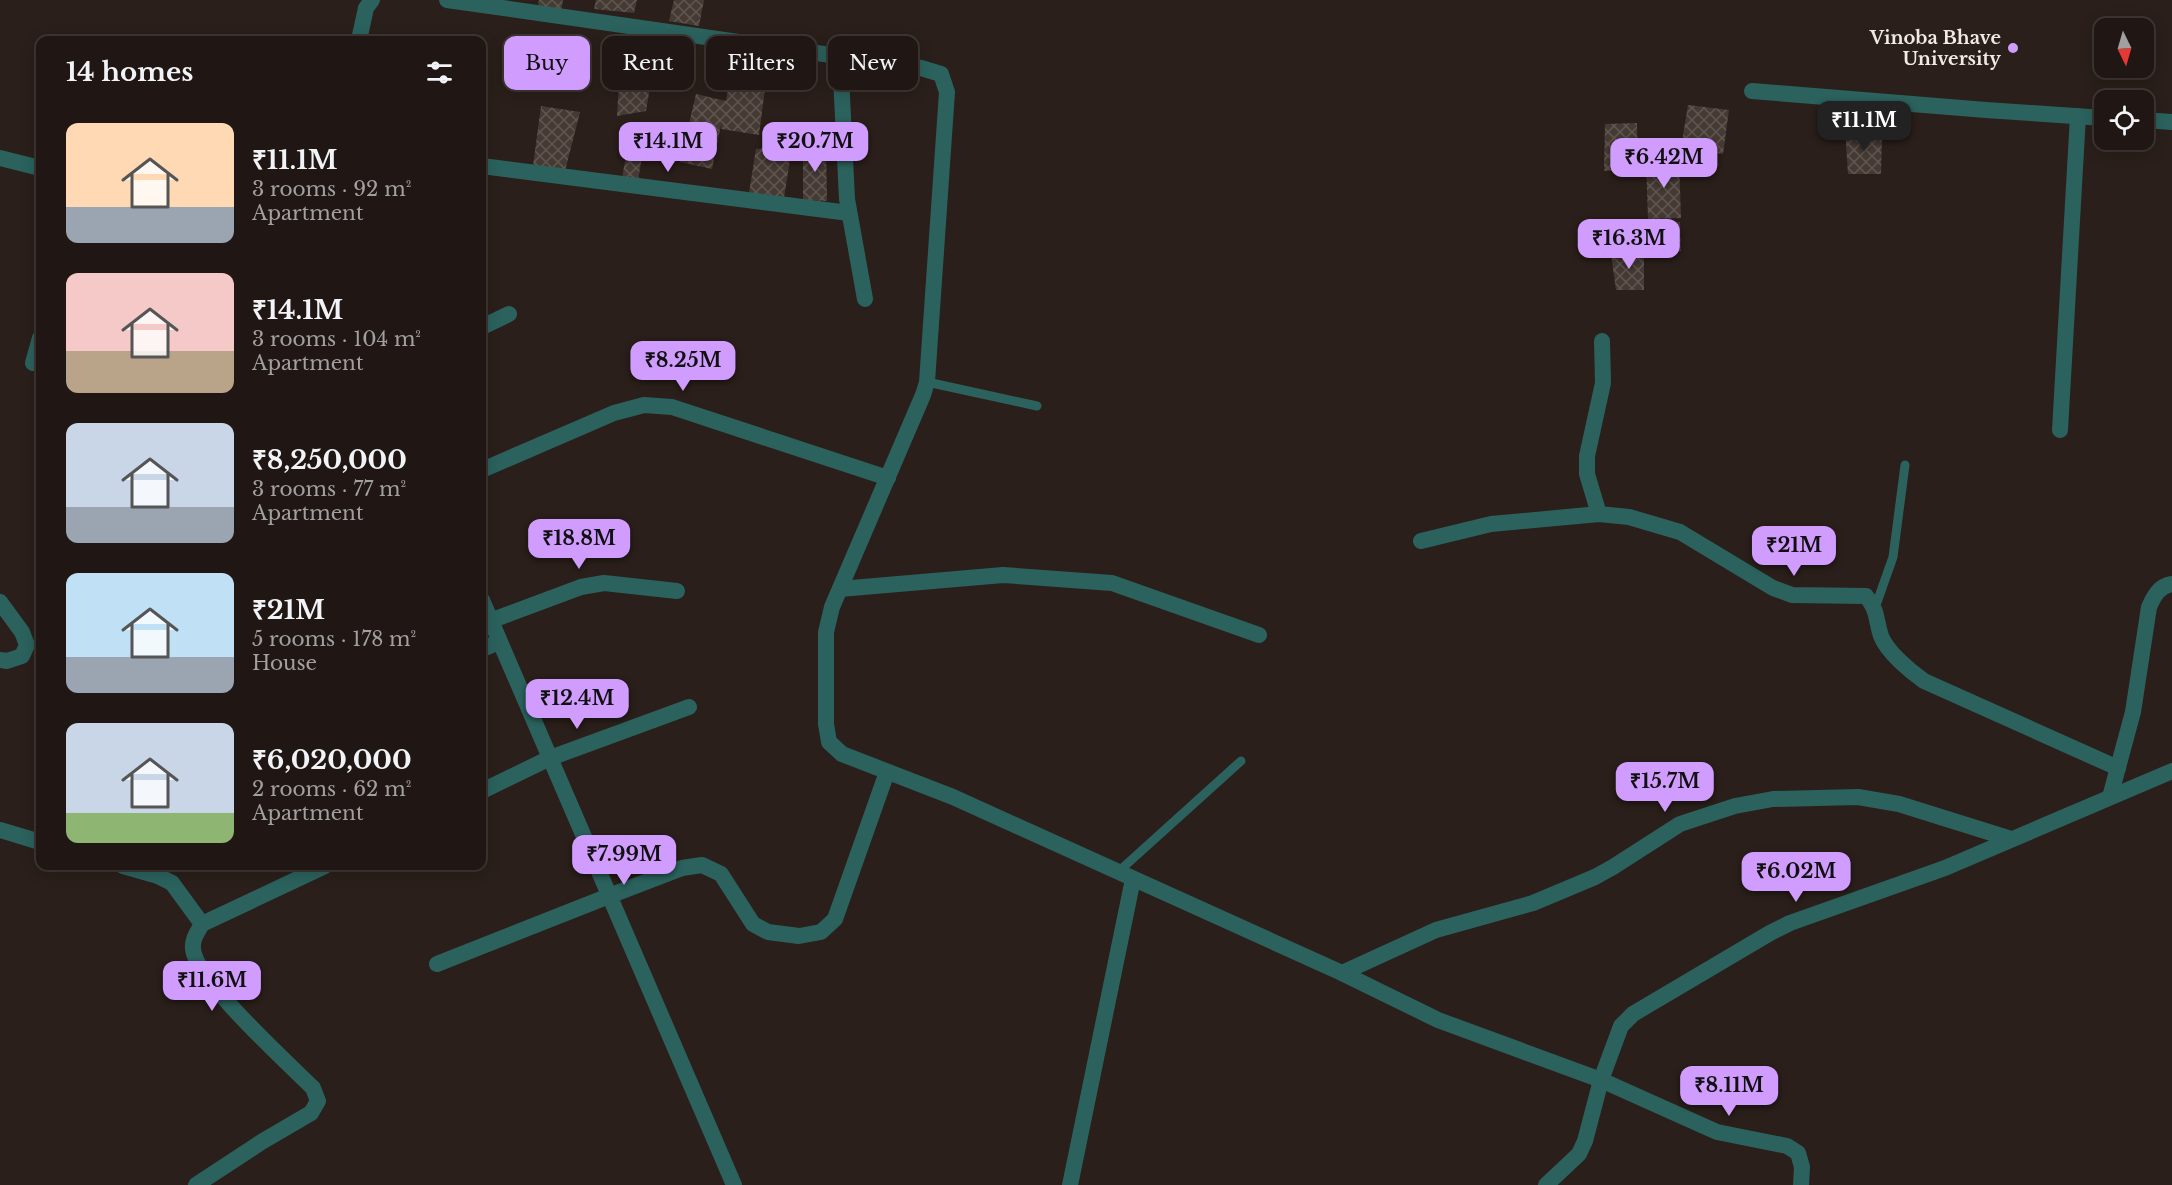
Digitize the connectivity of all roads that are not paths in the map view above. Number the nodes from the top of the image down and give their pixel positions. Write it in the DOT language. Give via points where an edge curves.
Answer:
graph roads {
  1 [pos="372,0"];
  2 [pos="447,0"];
  3 [pos="360,36"];
  4 [pos="828,54"];
  5 [pos="918,68"];
  6 [pos="841,90"];
  7 [pos="1752,91"];
  8 [pos="2078,116"];
  9 [pos="2094,117"];
  10 [pos="2154,121"];
  11 [pos="2172,122"];
  12 [pos="0,158"];
  13 [pos="36,167"];
  14 [pos="486,167"];
  15 [pos="849,213"];
  16 [pos="865,299"];
  17 [pos="509,314"];
  18 [pos="486,325"];
  19 [pos="1602,341"];
  20 [pos="36,352"];
  21 [pos="33,363"];
  22 [pos="927,382"];
  23 [pos="1036,406"];
  24 [pos="2060,430"];
  25 [pos="1905,465"];
  26 [pos="486,468"];
  27 [pos="888,478"];
  28 [pos="1599,514"];
  29 [pos="1421,541"];
  30 [pos="2172,584"];
  31 [pos="840,589"];
  32 [pos="677,591"];
  33 [pos="0,602"];
  34 [pos="1875,608"];
  35 [pos="486,610"];
  36 [pos="490,621"];
  37 [pos="1259,635"];
  38 [pos="499,642"];
  39 [pos="486,647"];
  40 [pos="36,651"];
  41 [pos="22,656"];
  42 [pos="0,660"];
  43 [pos="689,707"];
  44 [pos="550,758"];
  45 [pos="1241,761"];
  46 [pos="2118,768"];
  47 [pos="2172,771"];
  48 [pos="887,772"];
  49 [pos="486,789"];
  50 [pos="2110,797"];
  51 [pos="0,830"];
  52 [pos="2012,839"];
  53 [pos="36,841"];
  54 [pos="137,870"];
  55 [pos="317,870"];
  56 [pos="1125,875"];
  57 [pos="609,896"];
  58 [pos="202,924"];
  59 [pos="437,964"];
  60 [pos="1342,974"];
  61 [pos="1601,1080"];
  62 [pos="196,1185"];
  63 [pos="734,1185"];
  64 [pos="1070,1185"];
  65 [pos="1546,1185"];
  66 [pos="1801,1185"];
  1 -- 3 [label="street" via="366,8"];
  2 -- 4 [label="street"];
  5 -- 22 [label="street" via="941,74 947,92"];
  6 -- 15 [label="street"];
  7 -- 8 [label="street"];
  8 -- 9 [label="street"];
  8 -- 24 [label="street"];
  10 -- 11 [label="street"];
  12 -- 13 [label="street"];
  14 -- 15 [label="street"];
  15 -- 16 [label="street"];
  17 -- 18 [label="street"];
  19 -- 28 [label="street" via="1603,383 1587,456 1587,474"];
  20 -- 21 [label="street"];
  22 -- 23 [label="lane"];
  22 -- 27 [label="street"];
  25 -- 34 [label="lane" via="1893,557"];
  26 -- 27 [label="street" via="614,413 644,405 672,407"];
  27 -- 31 [label="street"];
  28 -- 29 [label="street" via="1491,524"];
  28 -- 34 [label="street" via="1629,517 1680,532 1773,588 1792,594 1866,596"];
  30 -- 46 [label="street" via="2154,594 2149,607 2133,712"];
  31 -- 37 [label="street" via="1003,575 1112,583"];
  31 -- 48 [label="street" via="826,632 829,742 842,754"];
  32 -- 36 [label="street" via="604,583 581,587"];
  33 -- 41 [label="street" via="22,632 27,645"];
  34 -- 46 [label="street" via="1882,638 1906,667 1924,681"];
  35 -- 36 [label="street"];
  36 -- 38 [label="street"];
  38 -- 39 [label="street"];
  38 -- 44 [label="street"];
  40 -- 41 [label="street"];
  41 -- 42 [label="street"];
  43 -- 44 [label="street"];
  44 -- 49 [label="street"];
  44 -- 57 [label="street"];
  45 -- 56 [label="lane"];
  46 -- 50 [label="street"];
  47 -- 50 [label="street"];
  48 -- 56 [label="street" via="953,797"];
  48 -- 57 [label="street" via="835,919 821,932 799,936 768,932 753,924 721,874 702,865 682,868"];
  50 -- 52 [label="street"];
  51 -- 53 [label="street"];
  52 -- 60 [label="street" via="1899,804 1858,797 1773,799 1735,806 1680,824 1595,877 1533,903 1436,930"];
  52 -- 61 [label="street" via="1770,933 1633,1014 1621,1026"];
  54 -- 58 [label="street" via="172,883"];
  55 -- 58 [label="street"];
  56 -- 60 [label="street"];
  56 -- 64 [label="street"];
  57 -- 59 [label="street"];
  57 -- 63 [label="street"];
  58 -- 62 [label="street" via="193,939 192,952 213,987 313,1088 318,1101 311,1113"];
  60 -- 61 [label="street" via="1438,1020"];
  61 -- 65 [label="street" via="1579,1154"];
  61 -- 66 [label="street" via="1717,1132 1787,1146 1798,1153"];
}
